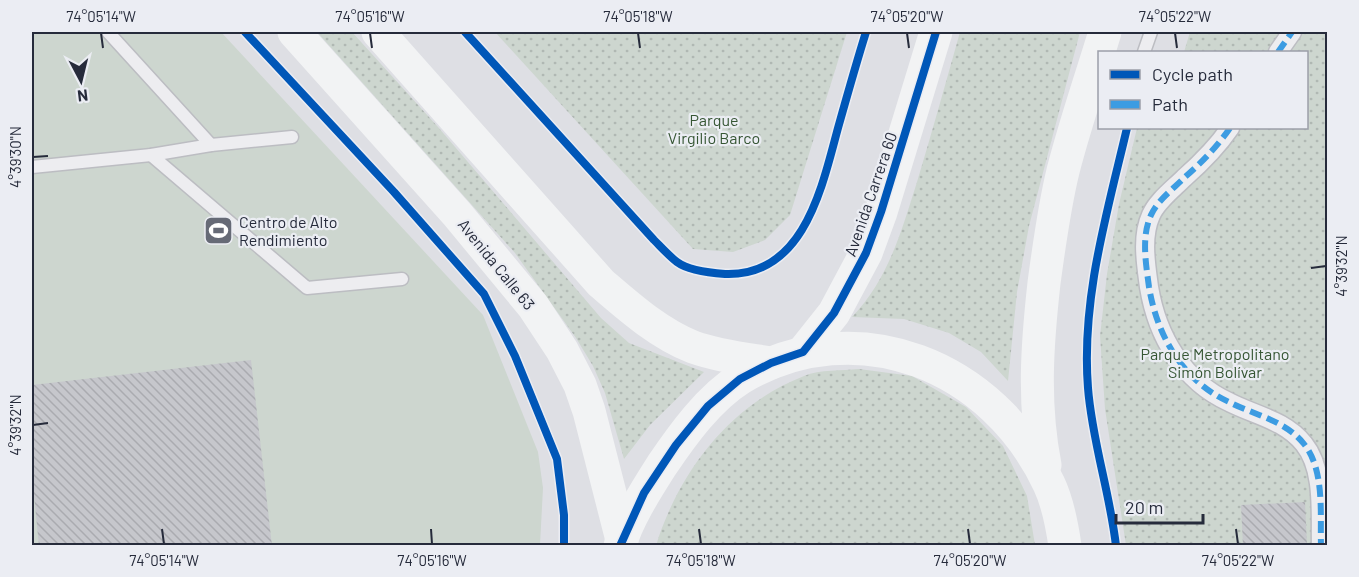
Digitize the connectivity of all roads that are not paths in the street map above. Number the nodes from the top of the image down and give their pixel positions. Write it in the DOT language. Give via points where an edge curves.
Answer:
graph roads {
  1 [pos="108,32"];
  2 [pos="294,32"];
  3 [pos="378,32"];
  4 [pos="936,32"];
  5 [pos="1105,32"];
  6 [pos="1151,32"];
  7 [pos="1292,32"];
  8 [pos="1101,51"];
  9 [pos="1144,51"];
  10 [pos="1279,51"];
  11 [pos="1098,64"];
  12 [pos="1094,82"];
  13 [pos="1229,129"];
  14 [pos="292,136"];
  15 [pos="211,145"];
  16 [pos="151,155"];
  17 [pos="32,167"];
  18 [pos="402,279"];
  19 [pos="803,352"];
  20 [pos="771,363"];
  21 [pos="1049,484"];
  22 [pos="621,543"];
  23 [pos="1065,546"];
  24 [pos="1321,546"];
  1 -- 15 [label="lane"];
  2 -- 22 [label="main road, Avenida Calle 63" via="464,222 533,306 562,350 589,411"];
  3 -- 20 [label="main road" via="601,283 627,306 694,347"];
  4 -- 19 [label="main road, Avenida Carrera 60" via="866,254 834,313"];
  5 -- 8 [label="main road"];
  6 -- 9 [label="lane"];
  7 -- 10 [label="street"];
  11 -- 12 [label="main road"];
  12 -- 21 [label="main road" via="1063,171 1038,336 1036,400"];
  13 -- 24 [label="street" via="1152,213 1145,243 1152,302 1164,339 1190,374 1210,392 1292,431 1305,445 1318,483"];
  14 -- 15 [label="lane"];
  15 -- 16 [label="lane"];
  16 -- 17 [label="lane"];
  16 -- 18 [label="lane" via="307,288"];
  19 -- 20 [label="main road"];
  19 -- 21 [label="main road" via="868,350 909,357 949,373 987,400 1018,434"];
  20 -- 22 [label="main road" via="740,379 708,406 644,493"];
  21 -- 23 [label="main road"];
}
